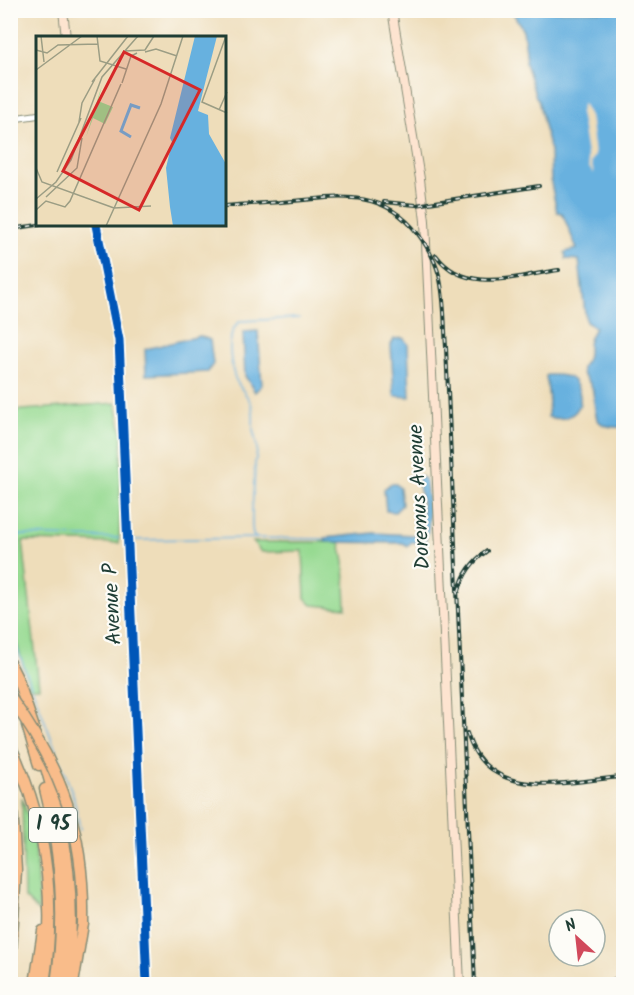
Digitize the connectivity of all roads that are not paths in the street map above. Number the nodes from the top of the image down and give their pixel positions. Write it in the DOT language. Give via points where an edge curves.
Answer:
graph roads {
  1 [pos="63,10"];
  2 [pos="392,10"];
  3 [pos="66,36"];
  4 [pos="36,115"];
  5 [pos="10,119"];
  6 [pos="96,226"];
  7 [pos="10,664"];
  8 [pos="10,671"];
  9 [pos="10,697"];
  10 [pos="10,745"];
  11 [pos="10,773"];
  12 [pos="42,838"];
  13 [pos="10,971"];
  14 [pos="624,976"];
  15 [pos="35,984"];
  16 [pos="44,984"];
  17 [pos="56,984"];
  18 [pos="66,984"];
  19 [pos="73,984"];
  20 [pos="147,984"];
  21 [pos="460,984"];
  22 [pos="609,984"];
  1 -- 3 [label="main road"];
  2 -- 21 [label="main road, Doremus Avenue" via="425,221"];
  4 -- 5 [label="street"];
  6 -- 20 [label="main road, Avenue P" via="119,340"];
  7 -- 18 [label="highway" via="58,807 66,850 72,913"];
  8 -- 17 [label="highway, I 95" via="45,786 56,839 62,914"];
  9 -- 19 [label="highway, bridge" via="57,775 76,836 82,924"];
  10 -- 12 [label="highway, I 95" via="31,795"];
  11 -- 13 [label="highway, I 95" via="16,881"];
  12 -- 15 [label="highway, I 95" via="44,913"];
  12 -- 16 [label="highway, I 95" via="48,864 50,913"];
  14 -- 22 [label="street"];
}
